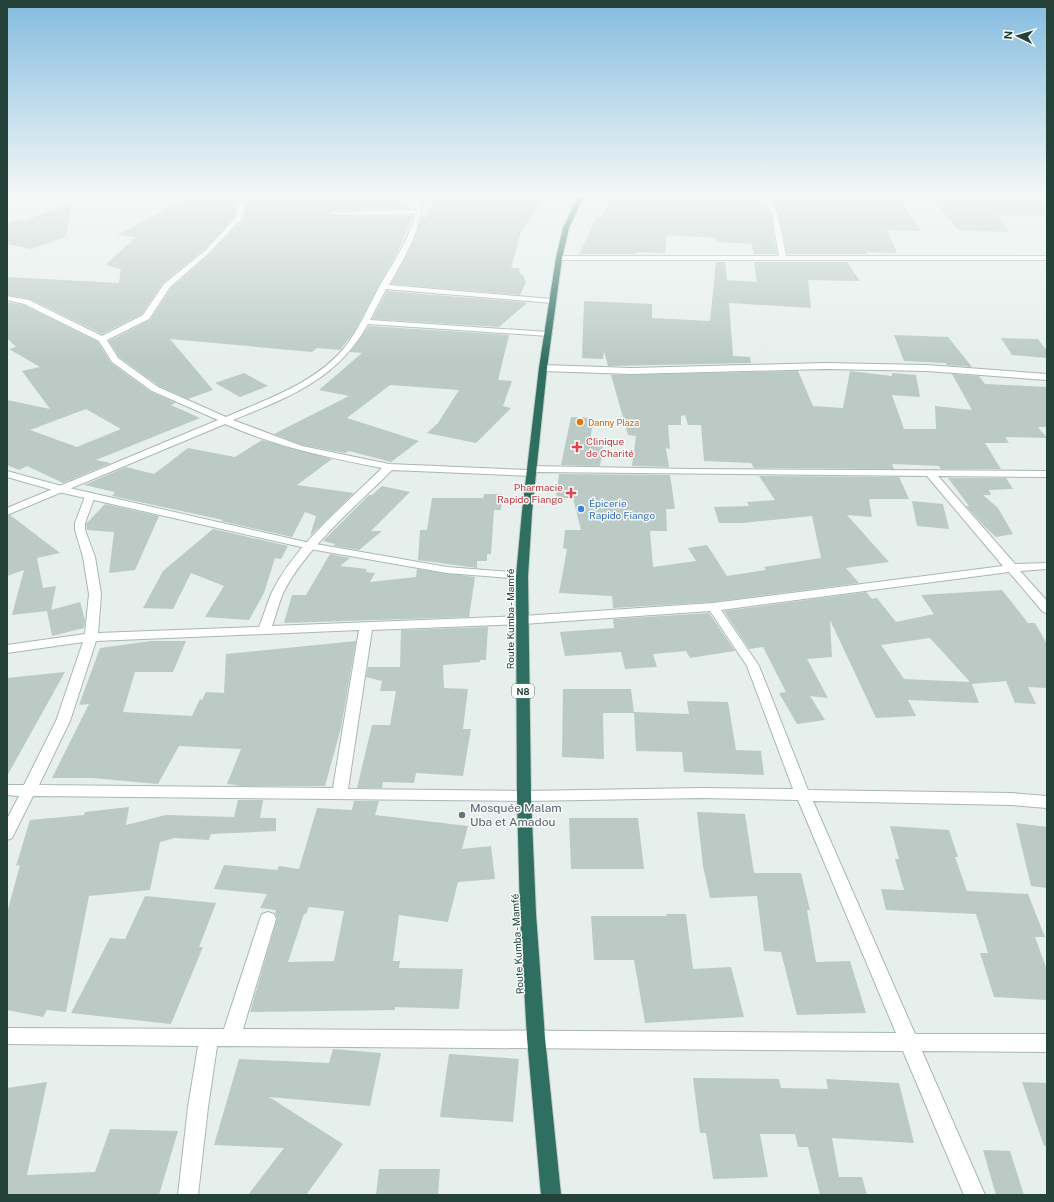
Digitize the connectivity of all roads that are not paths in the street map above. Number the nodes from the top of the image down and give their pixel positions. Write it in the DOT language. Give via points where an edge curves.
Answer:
graph roads {
  1 [pos="209,250"];
  2 [pos="404,250"];
  3 [pos="561,250"];
  4 [pos="782,250"];
  5 [pos="783,257"];
  6 [pos="559,258"];
  7 [pos="1047,258"];
  8 [pos="383,287"];
  9 [pos="7,298"];
  10 [pos="552,301"];
  11 [pos="366,322"];
  12 [pos="548,334"];
  13 [pos="102,339"];
  14 [pos="543,368"];
  15 [pos="1047,377"];
  16 [pos="227,420"];
  17 [pos="389,467"];
  18 [pos="532,471"];
  19 [pos="930,473"];
  20 [pos="7,474"];
  21 [pos="1047,474"];
  22 [pos="63,490"];
  23 [pos="90,496"];
  24 [pos="7,512"];
  25 [pos="310,546"];
  26 [pos="1047,566"];
  27 [pos="1011,568"];
  28 [pos="522,576"];
  29 [pos="713,607"];
  30 [pos="1047,609"];
  31 [pos="523,620"];
  32 [pos="366,627"];
  33 [pos="264,631"];
  34 [pos="91,637"];
  35 [pos="7,649"];
  36 [pos="7,790"];
  37 [pos="30,790"];
  38 [pos="340,794"];
  39 [pos="804,795"];
  40 [pos="524,796"];
  41 [pos="1047,802"];
  42 [pos="7,834"];
  43 [pos="268,919"];
  44 [pos="7,1036"];
  45 [pos="209,1037"];
  46 [pos="231,1037"];
  47 [pos="536,1038"];
  48 [pos="909,1041"];
  49 [pos="1047,1043"];
  50 [pos="188,1195"];
  51 [pos="551,1195"];
  52 [pos="975,1195"];
  1 -- 13 [label="street" via="167,286 146,317"];
  2 -- 8 [label="street"];
  3 -- 6 [label="highway, Route Kumba - Mamfé / N8"];
  4 -- 5 [label="street"];
  5 -- 6 [label="street"];
  5 -- 7 [label="street"];
  6 -- 10 [label="highway, Route Kumba - Mamfé / N8"];
  8 -- 10 [label="street"];
  8 -- 11 [label="street"];
  9 -- 13 [label="street" via="26,302"];
  10 -- 12 [label="highway, Route Kumba - Mamfé / N8"];
  11 -- 12 [label="street"];
  11 -- 16 [label="street" via="351,347 332,366 303,385"];
  12 -- 14 [label="highway, Route Kumba - Mamfé / N8"];
  13 -- 16 [label="street" via="115,360 155,389"];
  14 -- 15 [label="street" via="632,371 825,366 927,368"];
  14 -- 18 [label="highway, Route Kumba - Mamfé / N8"];
  16 -- 17 [label="street" via="250,431 300,448"];
  16 -- 22 [label="street"];
  17 -- 18 [label="street"];
  17 -- 25 [label="street"];
  18 -- 19 [label="street"];
  18 -- 28 [label="highway, Route Kumba - Mamfé / N8"];
  19 -- 21 [label="street"];
  19 -- 27 [label="street"];
  20 -- 22 [label="street"];
  22 -- 23 [label="street"];
  22 -- 24 [label="street"];
  23 -- 25 [label="street"];
  23 -- 34 [label="street" via="80,530 89,557 95,594"];
  25 -- 28 [label="street" via="447,570"];
  25 -- 33 [label="street" via="292,568 278,592"];
  26 -- 27 [label="street"];
  27 -- 29 [label="street"];
  27 -- 30 [label="street"];
  28 -- 31 [label="highway, Route Kumba - Mamfé / N8"];
  29 -- 31 [label="street"];
  29 -- 39 [label="street" via="753,666"];
  31 -- 32 [label="street"];
  31 -- 40 [label="highway, Route Kumba - Mamfé / N8"];
  32 -- 33 [label="street"];
  32 -- 38 [label="street"];
  33 -- 34 [label="street"];
  34 -- 35 [label="street"];
  34 -- 37 [label="street" via="63,721"];
  36 -- 37 [label="street"];
  37 -- 38 [label="street"];
  37 -- 42 [label="street"];
  38 -- 40 [label="street"];
  39 -- 40 [label="street" via="702,793"];
  39 -- 41 [label="street"];
  39 -- 48 [label="street"];
  40 -- 47 [label="highway, Route Kumba - Mamfé / N8"];
  43 -- 46 [label="street"];
  44 -- 45 [label="street"];
  45 -- 46 [label="street"];
  45 -- 50 [label="street"];
  46 -- 47 [label="street"];
  47 -- 48 [label="street"];
  47 -- 51 [label="highway, Route Kumba - Mamfé / N8"];
  48 -- 49 [label="street"];
  48 -- 52 [label="street"];
}
